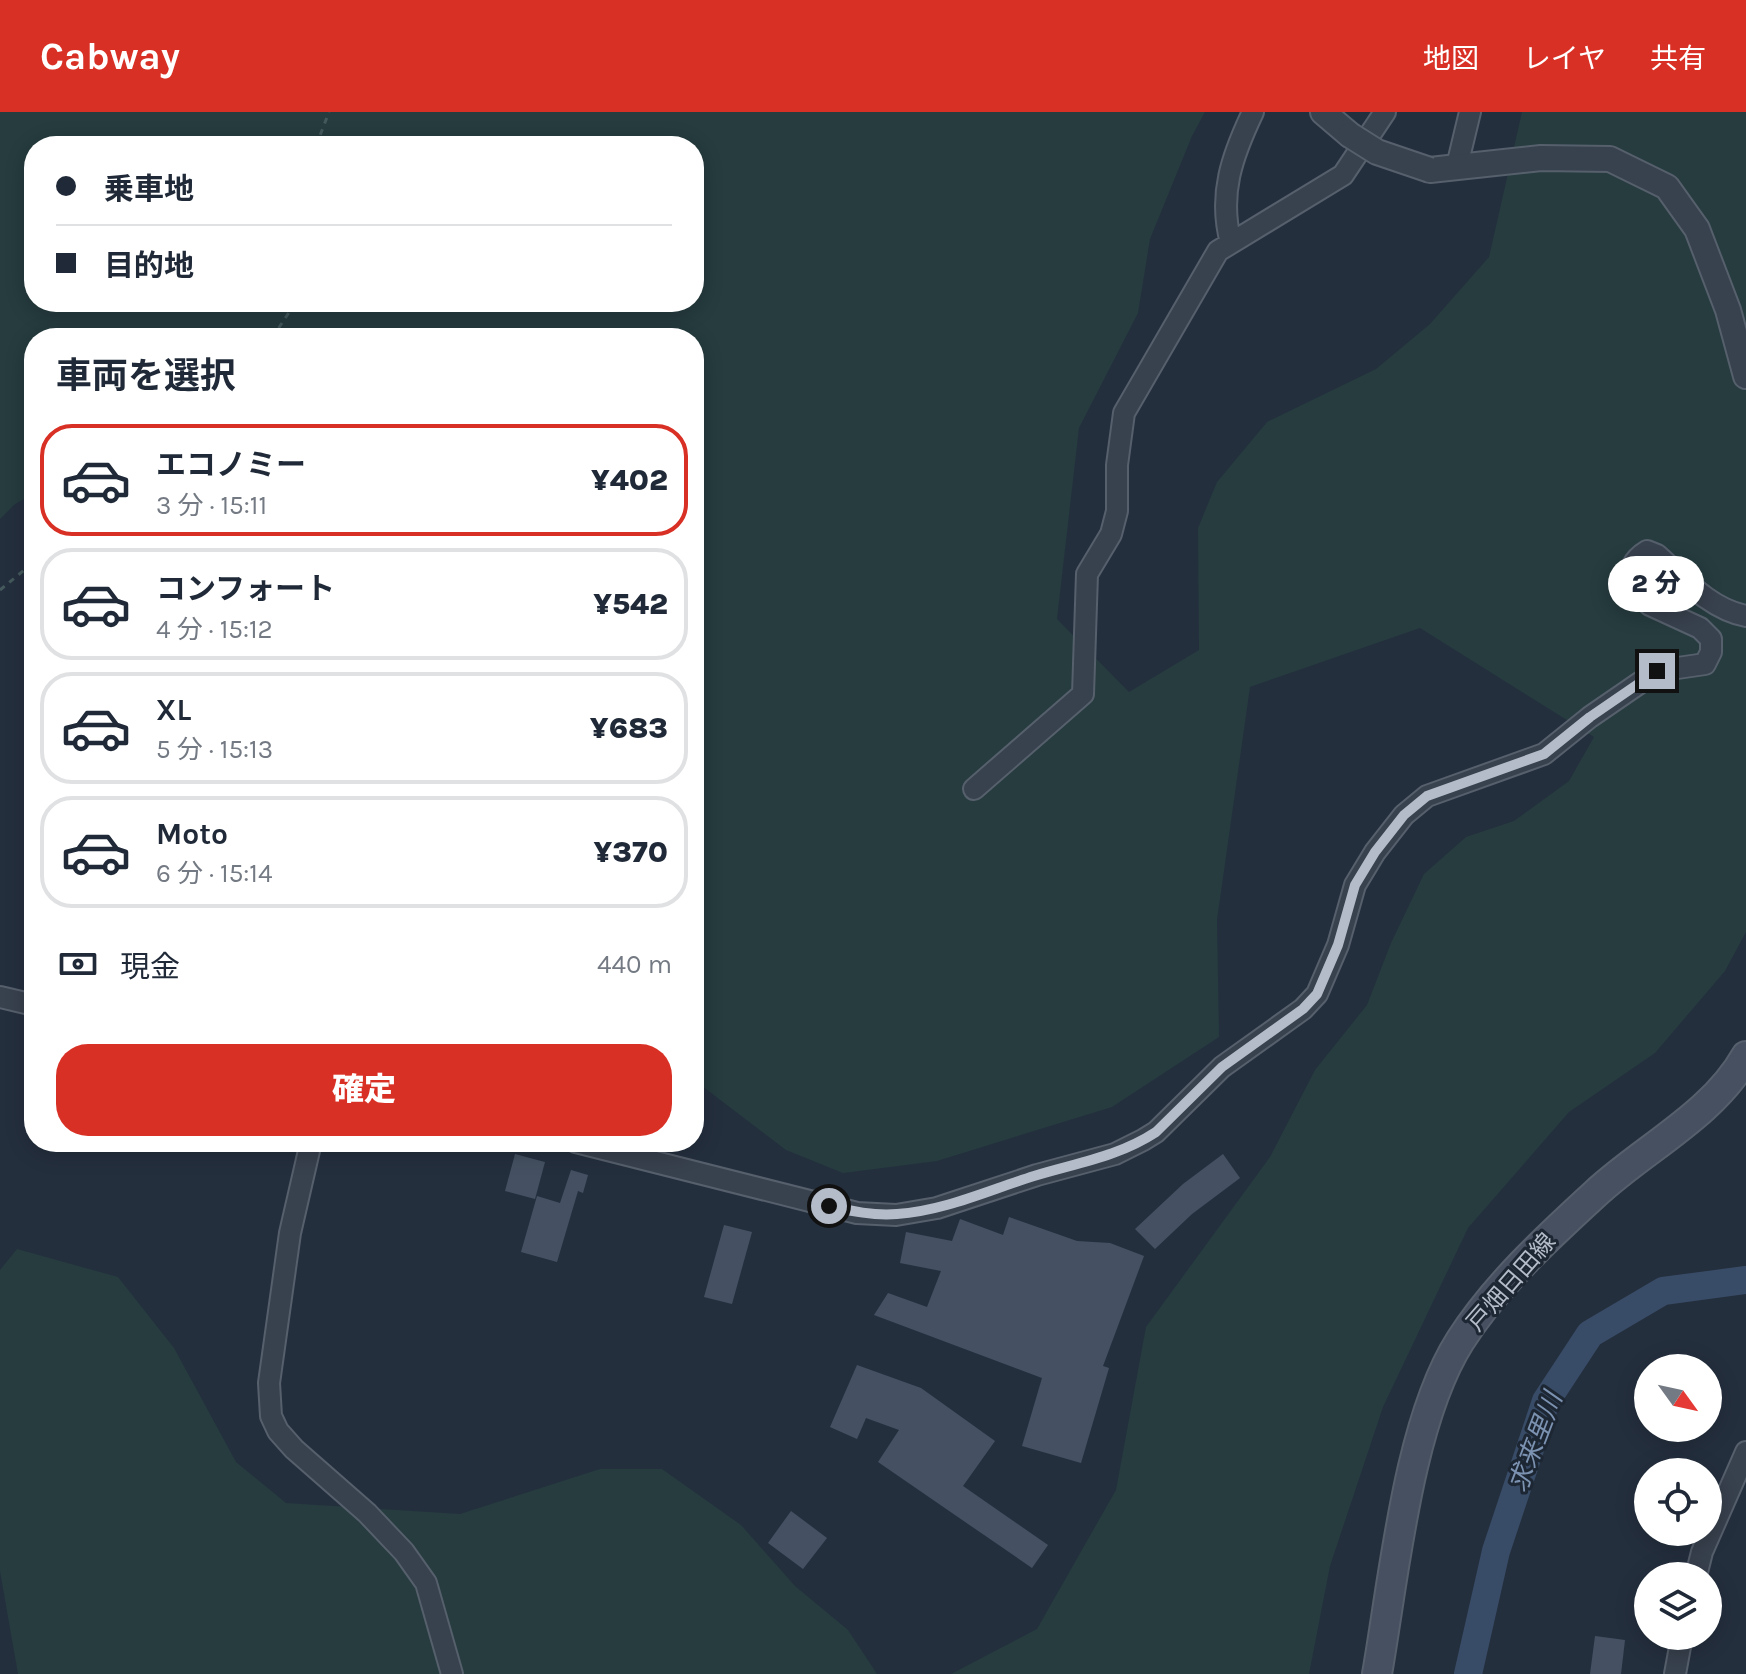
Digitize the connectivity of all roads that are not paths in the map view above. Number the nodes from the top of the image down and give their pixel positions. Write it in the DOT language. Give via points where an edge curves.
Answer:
graph roads {
  1 [pos="1253,112"];
  2 [pos="1323,112"];
  3 [pos="1385,112"];
  4 [pos="1470,112"];
  5 [pos="1457,166"];
  6 [pos="1231,243"];
  7 [pos="1746,376"];
  8 [pos="1746,616"];
  9 [pos="974,789"];
  10 [pos="0,997"];
  11 [pos="24,1003"];
  12 [pos="1746,1056"];
  13 [pos="309,1152"];
  14 [pos="616,1152"];
  15 [pos="1746,1452"];
  16 [pos="1700,1562"];
  17 [pos="1679,1650"];
  18 [pos="452,1674"];
  19 [pos="1377,1674"];
  20 [pos="1675,1674"];
  1 -- 6 [label="street" via="1234,152 1225,189 1224,219"];
  2 -- 5 [label="street, bridge" via="1377,152 1430,170"];
  3 -- 6 [label="street" via="1343,175"];
  4 -- 5 [label="street"];
  5 -- 7 [label="street" via="1541,158 1610,159 1667,187 1697,229"];
  6 -- 9 [label="street" via="1218,251 1191,293 1124,413 1117,511 1111,534 1087,574 1083,694"];
  8 -- 14 [label="street" via="1709,601 1657,555 1647,551 1637,557 1630,586 1650,605 1700,628 1711,639 1705,664 1657,671 1544,754 1437,792 1404,815 1355,885 1317,994 1222,1067 1156,1132 1115,1154 937,1208 896,1215 857,1213"];
  10 -- 11 [label="street"];
  12 -- 19 [label="main road, 戸畑日田線" via="1707,1103 1612,1178 1550,1236 1459,1342 1418,1448"];
  13 -- 18 [label="street" via="290,1233 269,1383 271,1416 294,1449 367,1513 426,1583"];
  15 -- 16 [label="street"];
  17 -- 20 [label="street"];
}
